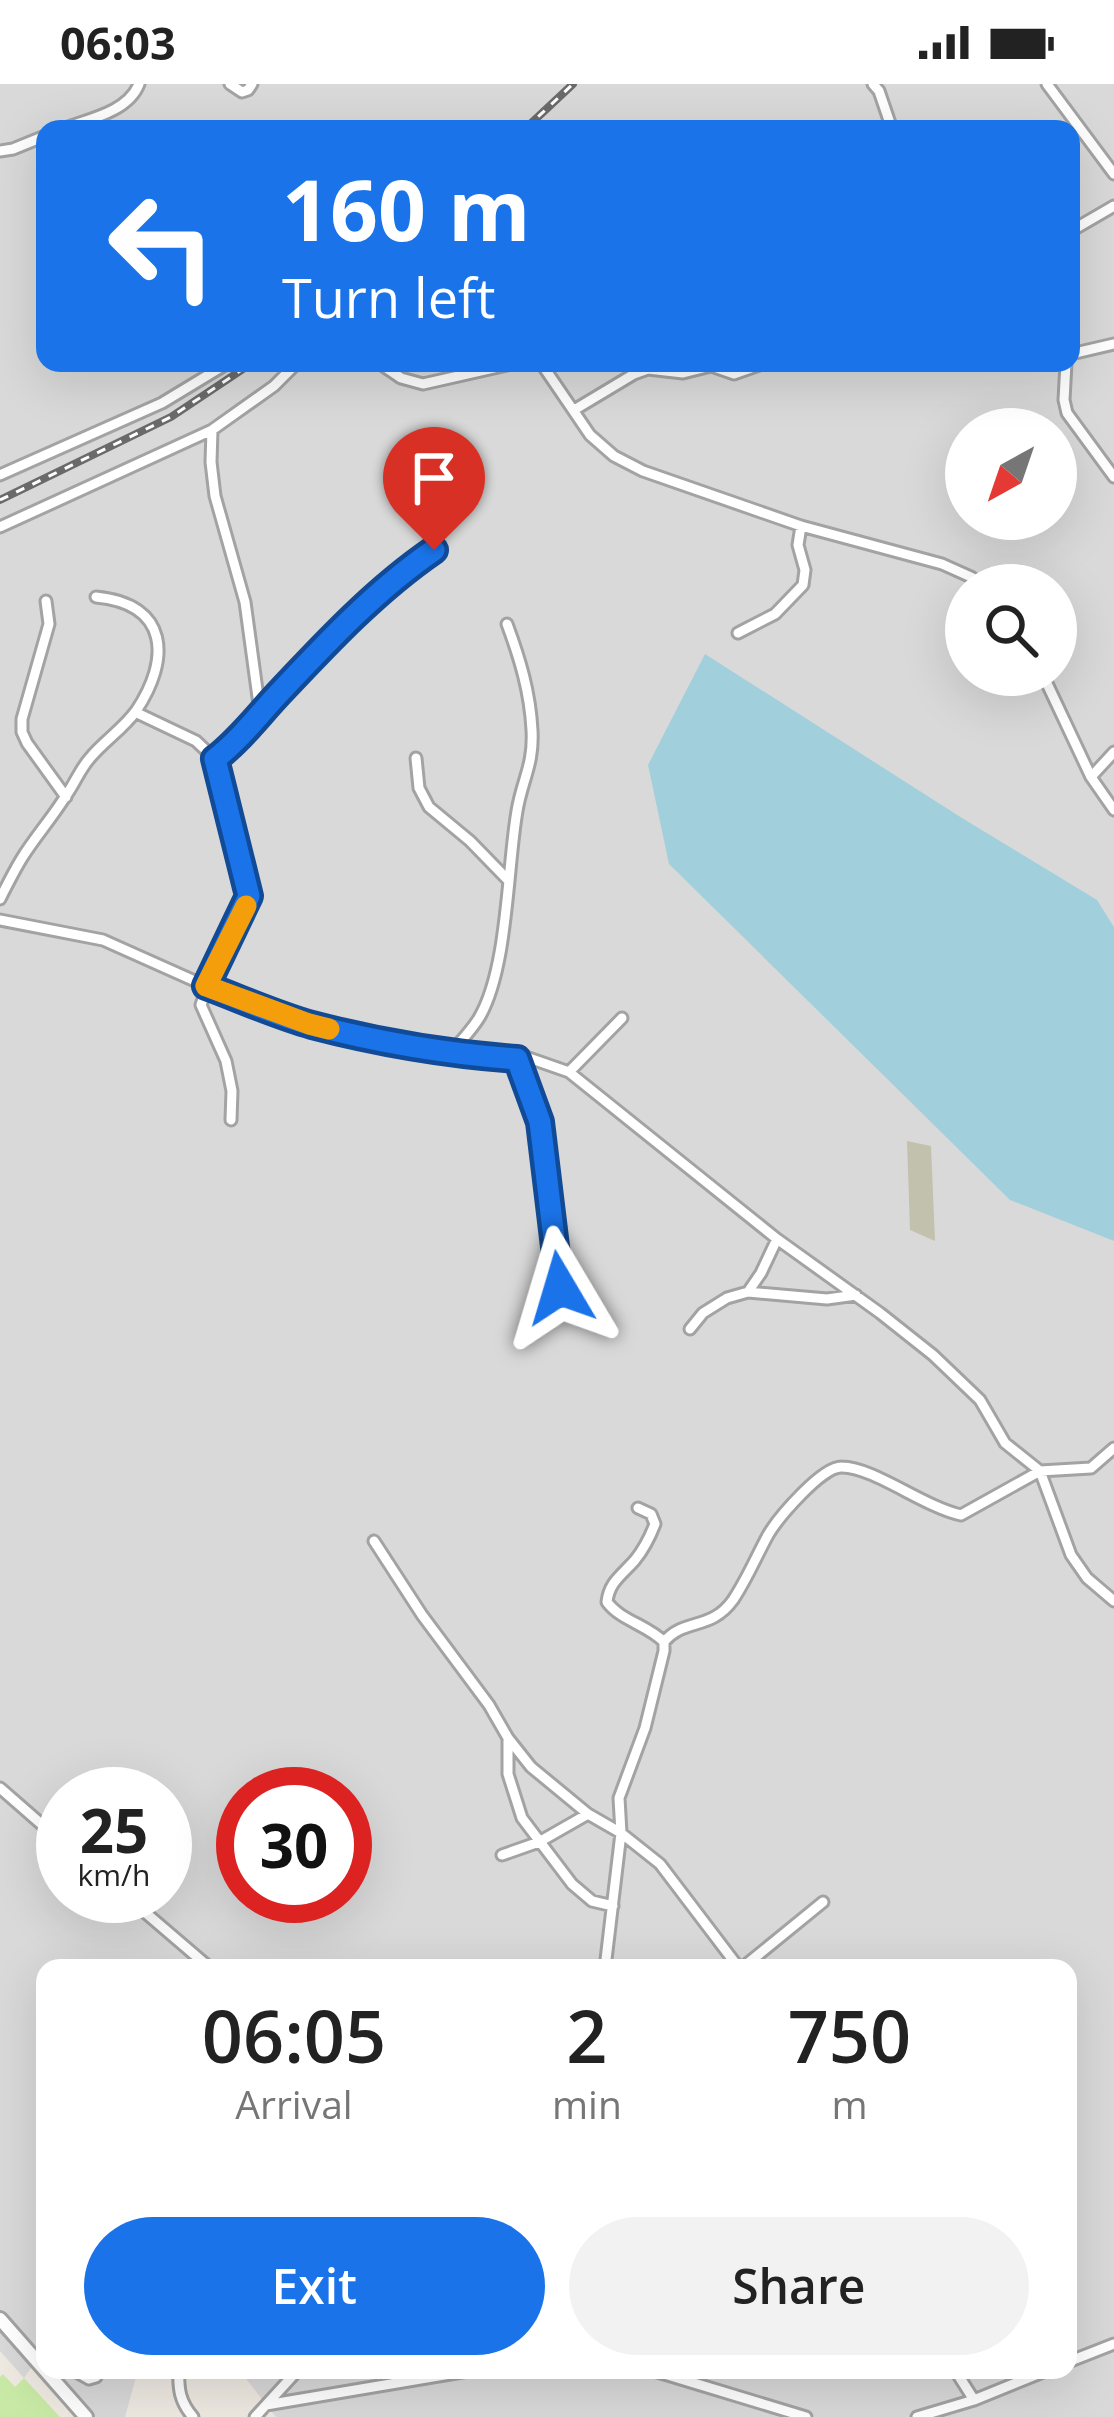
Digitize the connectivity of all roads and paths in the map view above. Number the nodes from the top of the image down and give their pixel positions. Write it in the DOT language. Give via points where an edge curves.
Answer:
graph roads {
  1 [pos="139,84"];
  2 [pos="230,84"];
  3 [pos="252,84"];
  4 [pos="874,84"];
  5 [pos="1047,84"];
  6 [pos="85,120"];
  7 [pos="889,120"];
  8 [pos="1074,120"];
  9 [pos="1080,128"];
  10 [pos="36,140"];
  11 [pos="0,151"];
  12 [pos="1114,174"];
  13 [pos="1114,206"];
  14 [pos="1080,226"];
  15 [pos="1114,344"];
  16 [pos="1080,352"];
  17 [pos="213,372"];
  18 [pos="288,372"];
  19 [pos="392,372"];
  20 [pos="476,372"];
  21 [pos="547,372"];
  22 [pos="640,372"];
  23 [pos="1066,372"];
  24 [pos="574,410"];
  25 [pos="212,430"];
  26 [pos="0,475"];
  27 [pos="1114,477"];
  28 [pos="801,526"];
  29 [pos="0,527"];
  30 [pos="434,550"];
  31 [pos="945,565"];
  32 [pos="96,597"];
  33 [pos="46,601"];
  34 [pos="507,624"];
  35 [pos="738,632"];
  36 [pos="1053,696"];
  37 [pos="135,712"];
  38 [pos="260,712"];
  39 [pos="1114,752"];
  40 [pos="416,758"];
  41 [pos="215,759"];
  42 [pos="1091,777"];
  43 [pos="66,797"];
  44 [pos="1114,810"];
  45 [pos="508,880"];
  46 [pos="0,899"];
  47 [pos="0,920"];
  48 [pos="206,986"];
  49 [pos="622,1018"];
  50 [pos="450,1054"];
  51 [pos="517,1059"];
  52 [pos="568,1072"];
  53 [pos="231,1120"];
  54 [pos="777,1239"];
  55 [pos="560,1288"];
  56 [pos="748,1292"];
  57 [pos="856,1295"];
  58 [pos="690,1329"];
  59 [pos="1114,1448"];
  60 [pos="1040,1471"];
  61 [pos="638,1508"];
  62 [pos="374,1541"];
  63 [pos="1114,1601"];
  64 [pos="664,1642"];
  65 [pos="508,1738"];
  66 [pos="0,1788"];
  67 [pos="588,1814"];
  68 [pos="36,1819"];
  69 [pos="621,1833"];
  70 [pos="539,1842"];
  71 [pos="502,1855"];
  72 [pos="823,1903"];
  73 [pos="613,1906"];
  74 [pos="158,1923"];
  75 [pos="200,1959"];
  76 [pos="606,1959"];
  77 [pos="734,1959"];
  78 [pos="752,1959"];
  79 [pos="0,2319"];
  80 [pos="1114,2344"];
  81 [pos="1077,2358"];
  82 [pos="36,2359"];
  83 [pos="54,2379"];
  84 [pos="179,2379"];
  85 [pos="290,2379"];
  86 [pos="408,2379"];
  87 [pos="681,2379"];
  88 [pos="962,2379"];
  89 [pos="1025,2379"];
  90 [pos="974,2399"];
  91 [pos="266,2405"];
  92 [pos="86,2417"];
  93 [pos="193,2417"];
  94 [pos="255,2417"];
  95 [pos="806,2417"];
  96 [pos="916,2417"];
  1 -- 6 [label="street" via="126,104"];
  2 -- 3 [label="street" via="242,92"];
  4 -- 7 [label="street"];
  5 -- 8 [label="street"];
  9 -- 12 [label="street"];
  10 -- 11 [label="street"];
  13 -- 14 [label="street"];
  15 -- 16 [label="street"];
  17 -- 26 [label="street"];
  18 -- 25 [label="street"];
  19 -- 20 [label="street" via="423,384"];
  21 -- 24 [label="street"];
  22 -- 24 [label="street"];
  23 -- 27 [label="street" via="1067,413"];
  24 -- 28 [label="street" via="590,435 628,464"];
  25 -- 29 [label="street"];
  25 -- 38 [label="street" via="215,496 245,602"];
  28 -- 31 [label="street"];
  28 -- 35 [label="street" via="803,585 775,614"];
  30 -- 38 [label="street"];
  32 -- 37 [label="street" via="136,608 160,644"];
  33 -- 43 [label="street" via="49,624 22,732"];
  34 -- 45 [label="street" via="522,663 532,736"];
  36 -- 42 [label="street"];
  37 -- 41 [label="street"];
  37 -- 43 [label="street" via="89,758"];
  38 -- 41 [label="street"];
  39 -- 42 [label="street"];
  40 -- 45 [label="street" via="429,806"];
  41 -- 48 [label="street" via="249,896"];
  42 -- 44 [label="street"];
  43 -- 46 [label="street"];
  45 -- 50 [label="street" via="491,992"];
  47 -- 48 [label="street" via="103,940"];
  48 -- 50 [label="street" via="309,1024"];
  48 -- 53 [label="street" via="202,1006 226,1061"];
  49 -- 52 [label="street"];
  50 -- 51 [label="street"];
  51 -- 52 [label="street"];
  51 -- 55 [label="street" via="540,1122"];
  52 -- 54 [label="street"];
  54 -- 56 [label="street"];
  54 -- 57 [label="street"];
  56 -- 57 [label="street"];
  56 -- 58 [label="street"];
  57 -- 60 [label="street" via="933,1355 980,1400 1005,1443"];
  59 -- 60 [label="street" via="1091,1468"];
  60 -- 63 [label="street" via="1071,1555"];
  60 -- 64 [label="street" via="962,1515 865,1472 833,1467 771,1530 730,1605"];
  61 -- 64 [label="street" via="655,1524 607,1602"];
  62 -- 65 [label="street"];
  64 -- 69 [label="street" via="619,1798"];
  65 -- 67 [label="street"];
  65 -- 70 [label="street" via="516,1802"];
  66 -- 68 [label="street"];
  67 -- 69 [label="street"];
  67 -- 70 [label="street"];
  69 -- 73 [label="street"];
  69 -- 77 [label="street" via="661,1864"];
  70 -- 71 [label="street"];
  70 -- 73 [label="street" via="572,1884"];
  72 -- 78 [label="street"];
  73 -- 76 [label="street"];
  74 -- 75 [label="street"];
  79 -- 82 [label="street"];
  80 -- 81 [label="street"];
  83 -- 92 [label="street"];
  84 -- 93 [label="street"];
  85 -- 91 [label="street"];
  86 -- 91 [label="street"];
  87 -- 95 [label="street"];
  88 -- 90 [label="street"];
  89 -- 90 [label="street"];
  90 -- 96 [label="street"];
  91 -- 94 [label="street"];
}
